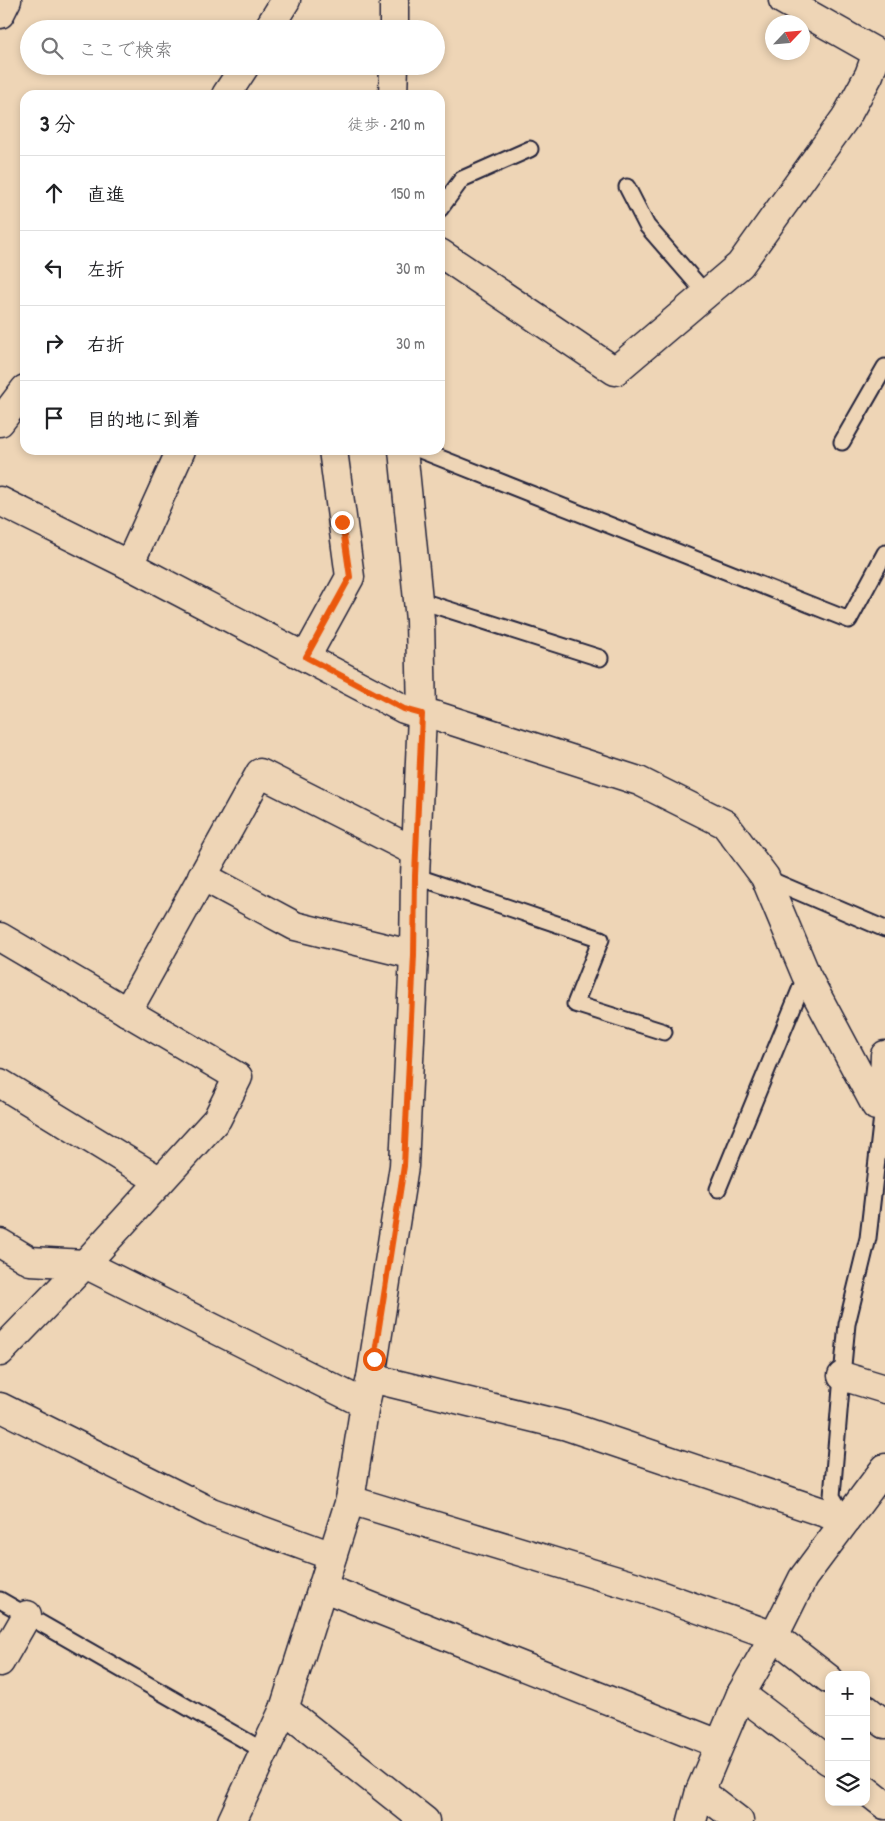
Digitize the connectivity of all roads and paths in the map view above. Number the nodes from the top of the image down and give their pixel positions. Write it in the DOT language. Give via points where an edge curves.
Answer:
graph roads {
  1 [pos="7,0"];
  2 [pos="286,0"];
  3 [pos="394,0"];
  4 [pos="783,0"];
  5 [pos="0,14"];
  6 [pos="274,20"];
  7 [pos="394,20"];
  8 [pos="881,54"];
  9 [pos="238,75"];
  10 [pos="394,75"];
  11 [pos="229,90"];
  12 [pos="394,90"];
  13 [pos="530,149"];
  14 [pos="627,187"];
  15 [pos="445,203"];
  16 [pos="445,257"];
  17 [pos="706,294"];
  18 [pos="885,367"];
  19 [pos="20,396"];
  20 [pos="0,422"];
  21 [pos="842,442"];
  22 [pos="180,455"];
  23 [pos="334,455"];
  24 [pos="404,455"];
  25 [pos="433,455"];
  26 [pos="0,501"];
  27 [pos="885,553"];
  28 [pos="129,565"];
  29 [pos="418,600"];
  30 [pos="306,657"];
  31 [pos="600,658"];
  32 [pos="422,714"];
  33 [pos="416,864"];
  34 [pos="202,876"];
  35 [pos="765,877"];
  36 [pos="885,929"];
  37 [pos="0,937"];
  38 [pos="414,955"];
  39 [pos="806,975"];
  40 [pos="127,1012"];
  41 [pos="664,1032"];
  42 [pos="885,1055"];
  43 [pos="0,1083"];
  44 [pos="883,1107"];
  45 [pos="160,1181"];
  46 [pos="718,1189"];
  47 [pos="0,1242"];
  48 [pos="85,1264"];
  49 [pos="0,1352"];
  50 [pos="842,1376"];
  51 [pos="885,1389"];
  52 [pos="368,1391"];
  53 [pos="0,1407"];
  54 [pos="885,1468"];
  55 [pos="350,1500"];
  56 [pos="846,1520"];
  57 [pos="332,1556"];
  58 [pos="322,1587"];
  59 [pos="0,1600"];
  60 [pos="27,1615"];
  61 [pos="774,1636"];
  62 [pos="0,1662"];
  63 [pos="825,1676"];
  64 [pos="741,1694"];
  65 [pos="284,1709"];
  66 [pos="870,1712"];
  67 [pos="885,1724"];
  68 [pos="719,1744"];
  69 [pos="264,1751"];
  70 [pos="828,1761"];
  71 [pos="700,1791"];
  72 [pos="870,1793"];
  73 [pos="885,1805"];
  74 [pos="232,1821"];
  75 [pos="426,1821"];
  76 [pos="692,1821"];
  77 [pos="739,1821"];
  1 -- 5 [label="street"];
  2 -- 6 [label="street"];
  3 -- 7 [label="street"];
  4 -- 8 [label="street"];
  8 -- 17 [label="street" via="846,117 746,258"];
  9 -- 11 [label="street"];
  10 -- 12 [label="street"];
  13 -- 15 [label="lane" via="462,179"];
  14 -- 17 [label="lane" via="647,226"];
  16 -- 17 [label="street" via="615,371"];
  18 -- 21 [label="lane"];
  19 -- 20 [label="street"];
  22 -- 28 [label="street"];
  23 -- 30 [label="street" via="350,577"];
  24 -- 29 [label="street"];
  25 -- 27 [label="lane" via="849,620"];
  26 -- 28 [label="street"];
  28 -- 30 [label="street"];
  29 -- 31 [label="lane"];
  29 -- 32 [label="street"];
  30 -- 32 [label="street" via="404,709"];
  32 -- 33 [label="street"];
  32 -- 35 [label="street" via="434,715 640,781 725,824"];
  33 -- 34 [label="street" via="260,773"];
  33 -- 38 [label="street"];
  33 -- 41 [label="lane" via="601,939 575,1004"];
  34 -- 38 [label="street" via="295,926"];
  34 -- 40 [label="street"];
  35 -- 36 [label="lane"];
  35 -- 39 [label="street"];
  37 -- 40 [label="street"];
  38 -- 52 [label="street" via="404,1166"];
  39 -- 44 [label="street" via="876,1106"];
  39 -- 46 [label="lane"];
  40 -- 45 [label="street" via="238,1077 217,1119"];
  42 -- 44 [label="street"];
  43 -- 45 [label="street"];
  44 -- 50 [label="lane" via="868,1238 847,1324"];
  45 -- 48 [label="street"];
  47 -- 48 [label="street" via="30,1260"];
  48 -- 49 [label="street"];
  48 -- 52 [label="street"];
  50 -- 51 [label="street"];
  50 -- 56 [label="lane" via="832,1496"];
  52 -- 55 [label="street"];
  52 -- 56 [label="street" via="567,1426"];
  53 -- 57 [label="street" via="211,1512"];
  54 -- 56 [label="street"];
  55 -- 57 [label="street"];
  55 -- 61 [label="street" via="637,1587"];
  56 -- 61 [label="street" via="803,1578"];
  57 -- 58 [label="street"];
  58 -- 65 [label="street"];
  58 -- 68 [label="street"];
  59 -- 60 [label="lane"];
  60 -- 62 [label="street"];
  60 -- 69 [label="lane"];
  61 -- 63 [label="street"];
  61 -- 64 [label="street"];
  64 -- 68 [label="street"];
  64 -- 70 [label="street"];
  65 -- 69 [label="street"];
  65 -- 75 [label="street"];
  66 -- 67 [label="street"];
  68 -- 71 [label="street"];
  69 -- 74 [label="street"];
  71 -- 76 [label="street"];
  71 -- 77 [label="street"];
  72 -- 73 [label="street"];
}
